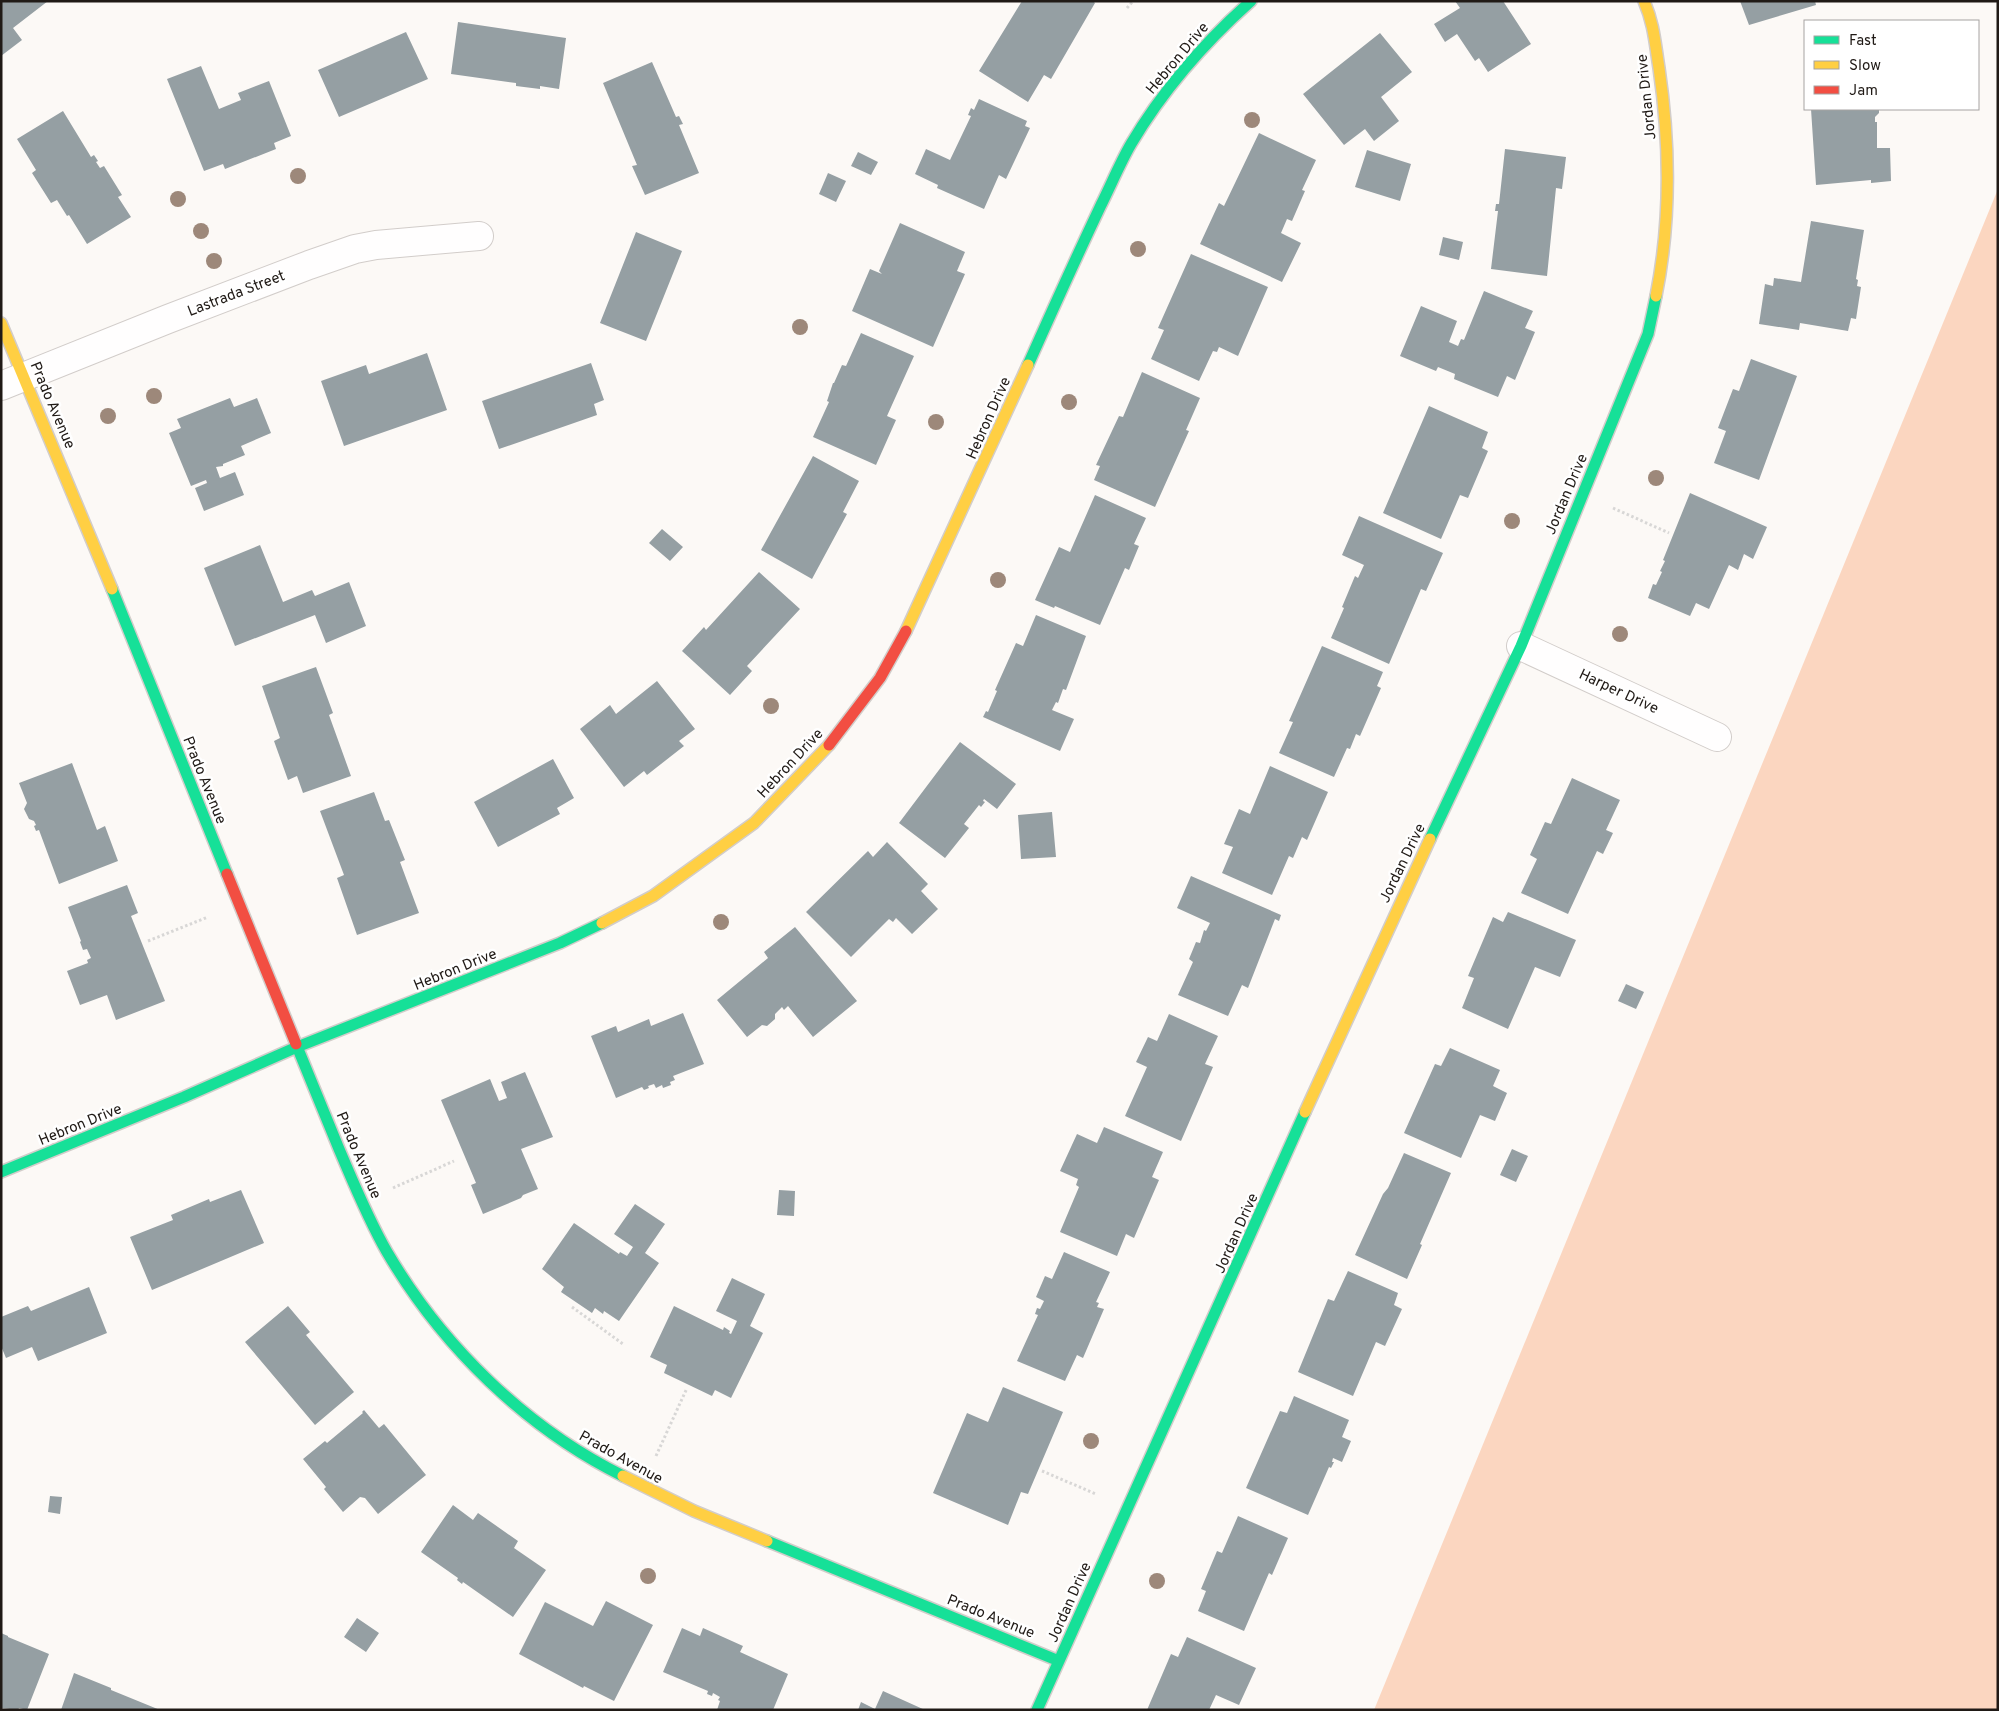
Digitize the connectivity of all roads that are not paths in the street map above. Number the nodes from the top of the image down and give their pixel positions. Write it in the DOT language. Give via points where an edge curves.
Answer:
graph roads {
  1 [pos="1251,1"];
  2 [pos="1644,1"];
  3 [pos="479,236"];
  4 [pos="1,323"];
  5 [pos="13,381"];
  6 [pos="1521,646"];
  7 [pos="1717,736"];
  8 [pos="297,1047"];
  9 [pos="1,1172"];
  10 [pos="1059,1661"];
  11 [pos="1037,1710"];
  1 -- 8 [label="street, Hebron Drive" via="1191,61 1131,144 900,643 880,678 825,750 754,823 653,896 560,943"];
  2 -- 6 [label="street, Jordan Drive" via="1652,19 1664,104 1667,166 1661,271 1648,334"];
  3 -- 5 [label="street, Lastrada Street" via="355,249"];
  4 -- 5 [label="street, Prado Avenue"];
  5 -- 8 [label="street, Prado Avenue" via="240,905"];
  6 -- 7 [label="street, Harper Drive"];
  6 -- 10 [label="street, Jordan Drive" via="1390,923"];
  8 -- 9 [label="street, Hebron Drive"];
  8 -- 10 [label="street, Prado Avenue" via="361,1201 387,1252 427,1313 502,1393 557,1437 640,1486"];
  10 -- 11 [label="street, Jordan Drive"];
}
